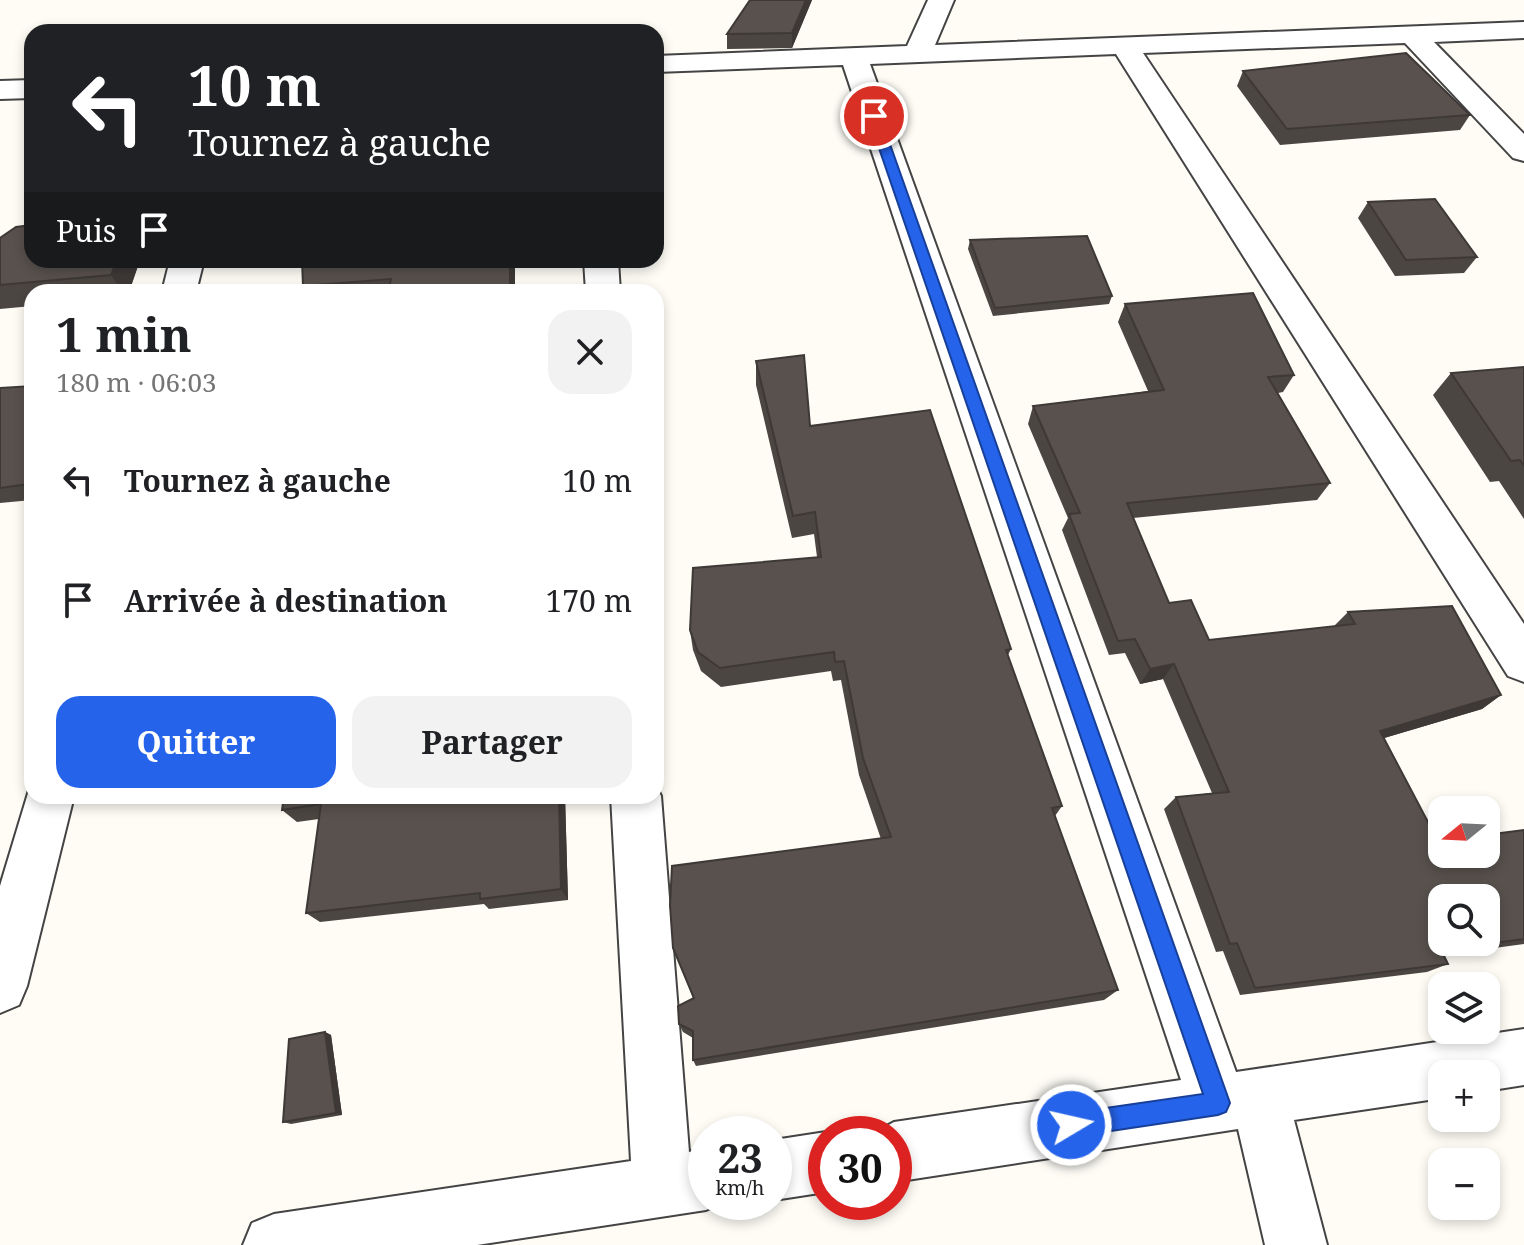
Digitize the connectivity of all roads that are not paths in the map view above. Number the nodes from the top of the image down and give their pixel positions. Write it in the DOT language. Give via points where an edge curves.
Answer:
graph roads {
  1 [pos="941,0"];
  2 [pos="1524,30"];
  3 [pos="1412,34"];
  4 [pos="1125,46"];
  5 [pos="917,54"];
  6 [pos="854,57"];
  7 [pos="664,64"];
  8 [pos="24,89"];
  9 [pos="0,90"];
  10 [pos="1524,152"];
  11 [pos="1524,662"];
  12 [pos="47,804"];
  13 [pos="637,804"];
  14 [pos="0,986"];
  15 [pos="1524,1057"];
  16 [pos="1239,1100"];
  17 [pos="912,1149"];
  18 [pos="684,1183"];
  19 [pos="274,1245"];
  20 [pos="1296,1245"];
  1 -- 5 [label="street"];
  2 -- 3 [label="street"];
  3 -- 4 [label="street"];
  3 -- 10 [label="street"];
  4 -- 5 [label="street"];
  4 -- 11 [label="street"];
  5 -- 6 [label="street"];
  6 -- 7 [label="street"];
  6 -- 16 [label="street"];
  8 -- 9 [label="street"];
  12 -- 14 [label="street"];
  13 -- 18 [label="street"];
  15 -- 16 [label="street"];
  16 -- 17 [label="street"];
  16 -- 20 [label="street"];
  18 -- 19 [label="street"];
}
